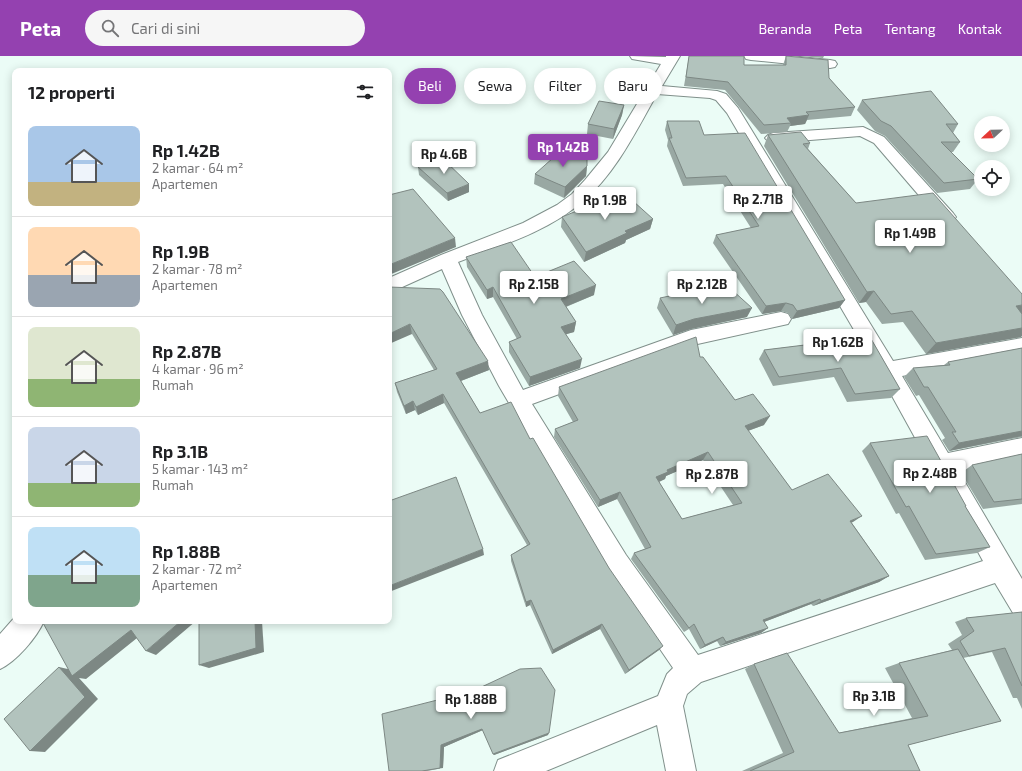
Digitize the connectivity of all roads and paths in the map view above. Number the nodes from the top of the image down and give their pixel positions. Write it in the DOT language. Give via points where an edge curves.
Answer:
graph roads {
  1 [pos="637,56"];
  2 [pos="751,56"];
  3 [pos="671,59"];
  4 [pos="830,64"];
  5 [pos="662,74"];
  6 [pos="662,90"];
  7 [pos="644,104"];
  8 [pos="752,141"];
  9 [pos="959,230"];
  10 [pos="447,259"];
  11 [pos="392,285"];
  12 [pos="781,320"];
  13 [pos="1022,346"];
  14 [pos="888,370"];
  15 [pos="519,400"];
  16 [pos="1022,448"];
  17 [pos="942,465"];
  18 [pos="1001,568"];
  19 [pos="1022,604"];
  20 [pos="27,624"];
  21 [pos="0,655"];
  22 [pos="692,671"];
  23 [pos="668,706"];
  24 [pos="509,771"];
  25 [pos="681,771"];
  1 -- 3 [label="street"];
  2 -- 4 [label="street"];
  3 -- 5 [label="street"];
  6 -- 8 [label="street" via="701,92 721,97"];
  7 -- 10 [label="street" via="612,158 591,184 565,208 541,222"];
  8 -- 9 [label="street" via="837,132 867,132 879,140"];
  8 -- 14 [label="street"];
  10 -- 11 [label="street"];
  10 -- 15 [label="street" via="491,353"];
  12 -- 15 [label="street" via="693,338 628,359"];
  13 -- 14 [label="street"];
  14 -- 17 [label="street"];
  15 -- 22 [label="street" via="617,564"];
  16 -- 17 [label="street"];
  17 -- 18 [label="street"];
  18 -- 19 [label="street"];
  18 -- 22 [label="street"];
  20 -- 21 [label="street"];
  22 -- 23 [label="street" via="677,684"];
  23 -- 24 [label="street"];
  23 -- 25 [label="street"];
}
